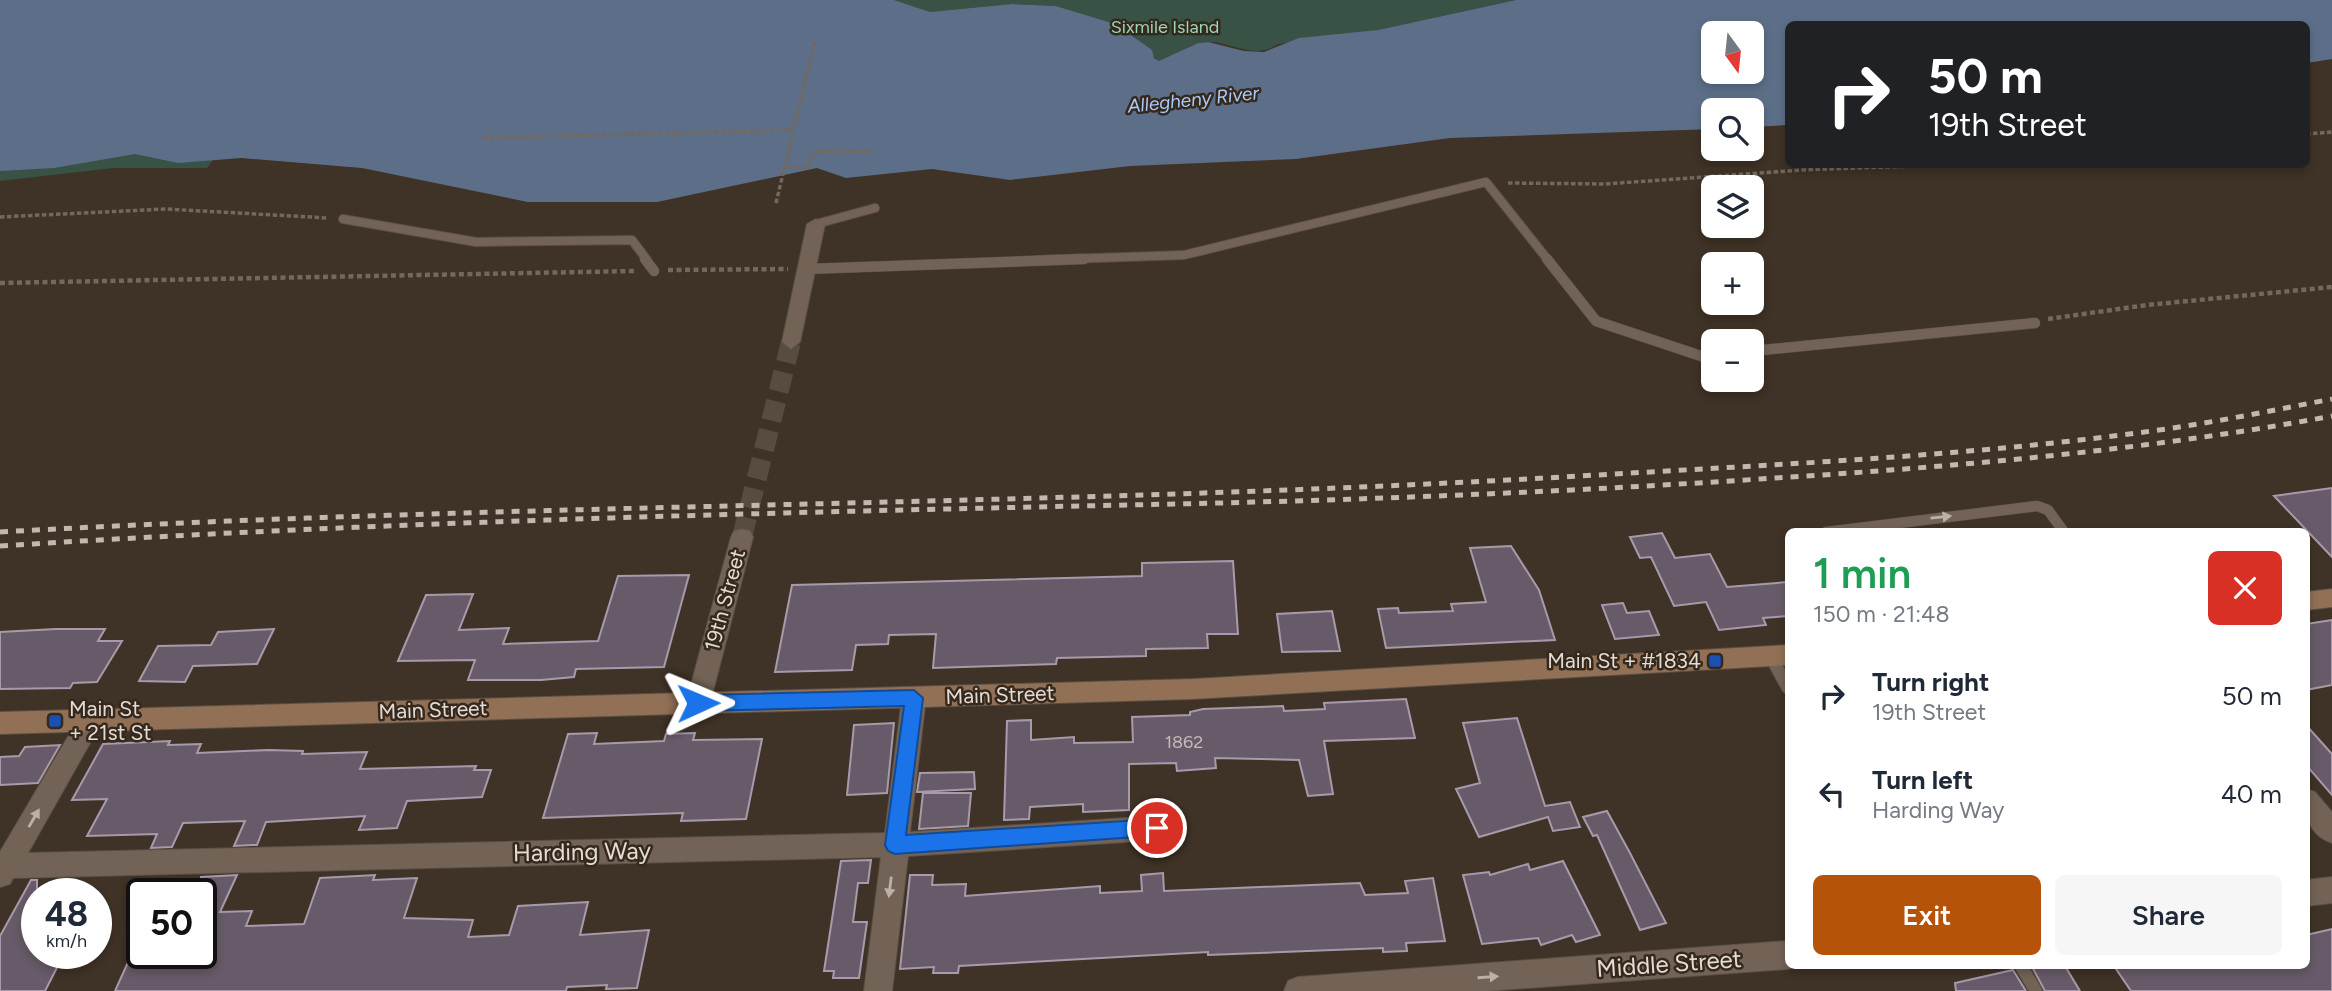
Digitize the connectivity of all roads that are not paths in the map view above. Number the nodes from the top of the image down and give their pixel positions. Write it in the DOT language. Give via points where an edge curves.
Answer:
graph roads {
  1 [pos="875,208"];
  2 [pos="343,219"];
  3 [pos="816,224"];
  4 [pos="807,269"];
  5 [pos="654,271"];
  6 [pos="2035,323"];
  7 [pos="791,342"];
  8 [pos="1764,350"];
  9 [pos="1701,356"];
  10 [pos="1859,528"];
  11 [pos="2061,528"];
  12 [pos="742,537"];
  13 [pos="2332,598"];
  14 [pos="2310,601"];
  15 [pos="1780,656"];
  16 [pos="1785,676"];
  17 [pos="914,698"];
  18 [pos="698,703"];
  19 [pos="91,720"];
  20 [pos="0,723"];
  21 [pos="2310,805"];
  22 [pos="1157,828"];
  23 [pos="2332,831"];
  24 [pos="895,845"];
  25 [pos="3,871"];
  26 [pos="2332,890"];
  27 [pos="2310,893"];
  28 [pos="1785,955"];
  29 [pos="2023,969"];
  30 [pos="878,991"];
  31 [pos="1298,991"];
  32 [pos="2036,991"];
  1 -- 3 [label="lane"];
  2 -- 5 [label="lane" via="476,243 632,240"];
  3 -- 4 [label="street"];
  4 -- 7 [label="street"];
  4 -- 9 [label="lane" via="1184,256 1486,182 1596,321"];
  6 -- 8 [label="lane"];
  10 -- 11 [label="lane, one-way" via="2038,506 2048,510"];
  12 -- 18 [label="street, 19th Street"];
  13 -- 14 [label="main road"];
  15 -- 16 [label="lane"];
  15 -- 17 [label="main road, Main Street" via="1206,688"];
  17 -- 18 [label="main road, Main Street"];
  17 -- 24 [label="street"];
  18 -- 19 [label="main road, Main Street"];
  19 -- 20 [label="main road, Main Street"];
  25 -- 19 [label="street, one-way"];
  21 -- 23 [label="street"];
  22 -- 24 [label="street, Harding Way"];
  24 -- 25 [label="street, Harding Way"];
  24 -- 30 [label="street, one-way"];
  26 -- 27 [label="street"];
  31 -- 28 [label="street, Middle Street, one-way"];
  29 -- 32 [label="lane"];
}
